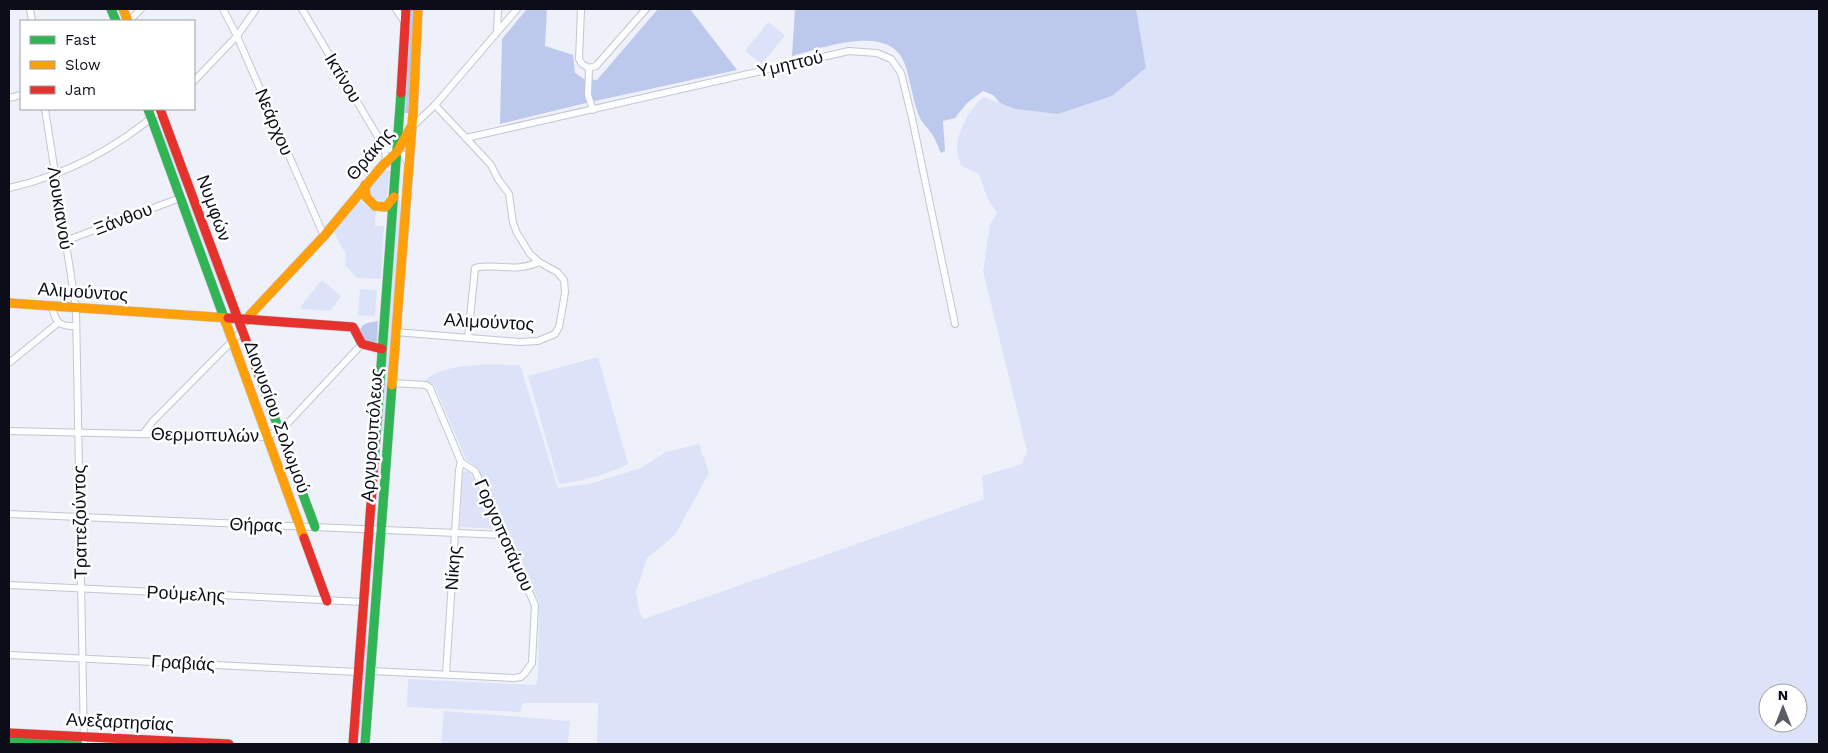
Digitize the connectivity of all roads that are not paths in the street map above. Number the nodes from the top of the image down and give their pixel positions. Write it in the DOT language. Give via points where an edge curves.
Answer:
graph roads {
  1 [pos="141,9"];
  2 [pos="223,9"];
  3 [pos="256,9"];
  4 [pos="302,9"];
  5 [pos="396,9"];
  6 [pos="406,9"];
  7 [pos="418,9"];
  8 [pos="498,9"];
  9 [pos="517,9"];
  10 [pos="581,9"];
  11 [pos="646,9"];
  12 [pos="129,20"];
  13 [pos="405,22"];
  14 [pos="496,32"];
  15 [pos="237,36"];
  16 [pos="589,68"];
  17 [pos="195,80"];
  18 [pos="435,105"];
  19 [pos="45,110"];
  20 [pos="148,110"];
  21 [pos="160,110"];
  22 [pos="161,110"];
  23 [pos="593,110"];
  24 [pos="151,118"];
  25 [pos="411,128"];
  26 [pos="466,138"];
  27 [pos="384,147"];
  28 [pos="398,152"];
  29 [pos="408,164"];
  30 [pos="383,165"];
  31 [pos="55,175"];
  32 [pos="365,185"];
  33 [pos="9,188"];
  34 [pos="394,197"];
  35 [pos="180,198"];
  36 [pos="324,236"];
  37 [pos="65,241"];
  38 [pos="539,262"];
  39 [pos="9,304"];
  40 [pos="52,306"];
  41 [pos="76,308"];
  42 [pos="224,318"];
  43 [pos="238,319"];
  44 [pos="248,320"];
  45 [pos="58,323"];
  46 [pos="955,324"];
  47 [pos="76,326"];
  48 [pos="242,331"];
  49 [pos="395,332"];
  50 [pos="468,338"];
  51 [pos="232,340"];
  52 [pos="362,344"];
  53 [pos="382,349"];
  54 [pos="9,363"];
  55 [pos="392,383"];
  56 [pos="279,430"];
  57 [pos="9,431"];
  58 [pos="78,432"];
  59 [pos="143,434"];
  60 [pos="267,437"];
  61 [pos="462,462"];
  62 [pos="9,514"];
  63 [pos="80,517"];
  64 [pos="300,526"];
  65 [pos="315,527"];
  66 [pos="368,530"];
  67 [pos="382,530"];
  68 [pos="456,534"];
  69 [pos="504,535"];
  70 [pos="9,585"];
  71 [pos="81,589"];
  72 [pos="327,601"];
  73 [pos="363,602"];
  74 [pos="9,655"];
  75 [pos="82,658"];
  76 [pos="371,671"];
  77 [pos="358,672"];
  78 [pos="446,674"];
  79 [pos="9,733"];
  80 [pos="84,740"];
  81 [pos="9,741"];
  82 [pos="78,744"];
  83 [pos="230,744"];
  84 [pos="353,744"];
  85 [pos="365,744"];
  1 -- 12 [label="street"];
  2 -- 15 [label="street, Νεάρχου"];
  3 -- 15 [label="street"];
  4 -- 27 [label="street, Ικτίνου"];
  5 -- 13 [label="street"];
  6 -- 13 [label="main road, Αργυρουπόλεως"];
  7 -- 25 [label="main road, Αργυρουπόλεως"];
  8 -- 14 [label="street"];
  9 -- 14 [label="street, Θράκης"];
  10 -- 16 [label="street" via="579,58"];
  11 -- 16 [label="street" via="596,66"];
  13 -- 28 [label="main road, Αργυρουπόλεως"];
  14 -- 18 [label="street, Θράκης"];
  15 -- 17 [label="street"];
  15 -- 36 [label="street, Νεάρχου"];
  16 -- 23 [label="street" via="588,95"];
  18 -- 25 [label="street, Θράκης"];
  18 -- 26 [label="street"];
  19 -- 31 [label="street, Λουκιανού"];
  20 -- 24 [label="main road, Νυμφών"];
  21 -- 24 [label="street"];
  22 -- 43 [label="main road, Νυμφών"];
  23 -- 26 [label="street, Υμηττού"];
  23 -- 46 [label="street, Υμηττού" via="849,51 877,53 891,59 901,73"];
  24 -- 31 [label="street" via="94,157"];
  24 -- 35 [label="main road, Νυμφών"];
  25 -- 28 [label="main road, Θράκης"];
  25 -- 29 [label="main road, Αργυρουπόλεως"];
  26 -- 38 [label="street, Αλιμούντος" via="492,165 509,194 516,233"];
  27 -- 28 [label="street"];
  27 -- 30 [label="street" via="386,158"];
  28 -- 29 [label="street" via="404,155"];
  28 -- 30 [label="main road, Θράκης"];
  28 -- 34 [label="main road, Αργυρουπόλεως"];
  29 -- 49 [label="main road, Αργυρουπόλεως"];
  30 -- 32 [label="main road, Θράκης"];
  31 -- 33 [label="street"];
  31 -- 37 [label="street, Λουκιανού"];
  32 -- 34 [label="main road" via="366,198 375,206 386,207"];
  32 -- 36 [label="main road, Θράκης"];
  34 -- 53 [label="main road, Αργυρουπόλεως"];
  35 -- 37 [label="street, Ξάνθου"];
  35 -- 42 [label="main road, Νυμφών"];
  36 -- 44 [label="main road, Θράκης"];
  37 -- 41 [label="street, Λουκιανού"];
  38 -- 50 [label="street" via="522,268 475,268"];
  38 -- 50 [label="street, Αλιμούντος" via="564,280 563,305 555,334 538,341"];
  39 -- 40 [label="main road, Αλιμούντος"];
  40 -- 41 [label="main road, Αλιμούντος"];
  40 -- 45 [label="street"];
  41 -- 42 [label="main road, Αλιμούντος"];
  41 -- 47 [label="street, Τραπεζούντος"];
  42 -- 43 [label="main road, Αλιμούντος"];
  42 -- 51 [label="main road, Διονυσίου Σολωμού"];
  43 -- 44 [label="main road, Αλιμούντος"];
  43 -- 48 [label="main road, Διονυσίου Σολωμού"];
  44 -- 52 [label="main road, Αλιμούντος" via="354,327"];
  45 -- 47 [label="street"];
  45 -- 54 [label="street"];
  47 -- 58 [label="street, Τραπεζούντος"];
  48 -- 51 [label="street"];
  48 -- 56 [label="main road, Διονυσίου Σολωμού"];
  49 -- 50 [label="street, Αλιμούντος"];
  49 -- 55 [label="main road, Αργυρουπόλεως"];
  51 -- 59 [label="street"];
  51 -- 60 [label="main road, Διονυσίου Σολωμού"];
  52 -- 53 [label="main road"];
  52 -- 56 [label="street, Θερμοπυλών"];
  53 -- 66 [label="main road, Αργυρουπόλεως"];
  55 -- 61 [label="street, Γοργοποτάμου" via="430,388"];
  55 -- 67 [label="main road, Αργυρουπόλεως"];
  56 -- 60 [label="street, Θερμοπυλών"];
  56 -- 65 [label="main road, Διονυσίου Σολωμού"];
  57 -- 58 [label="street, Θερμοπυλών"];
  58 -- 59 [label="street, Θερμοπυλών"];
  58 -- 63 [label="street, Τραπεζούντος"];
  59 -- 60 [label="street, Θερμοπυλών"];
  60 -- 64 [label="main road, Διονυσίου Σολωμού"];
  61 -- 68 [label="street, Νίκης"];
  61 -- 69 [label="street, Γοργοποτάμου" via="475,471"];
  62 -- 63 [label="street, Θήρας"];
  63 -- 64 [label="street, Θήρας"];
  63 -- 71 [label="street, Τραπεζούντος"];
  64 -- 65 [label="street, Θήρας"];
  64 -- 72 [label="main road, Διονυσίου Σολωμού"];
  65 -- 66 [label="street, Θήρας"];
  66 -- 67 [label="street, Θήρας"];
  66 -- 73 [label="main road, Αργυρουπόλεως"];
  67 -- 68 [label="street, Θήρας"];
  67 -- 76 [label="main road, Αργυρουπόλεως"];
  68 -- 69 [label="street, Θήρας"];
  68 -- 78 [label="street, Νίκης"];
  69 -- 78 [label="street, Γοργοποτάμου" via="535,605 532,663 521,677 514,678"];
  70 -- 71 [label="street, Ρούμελης"];
  71 -- 72 [label="street, Ρούμελης"];
  71 -- 75 [label="street, Τραπεζούντος"];
  72 -- 73 [label="street, Ρούμελης"];
  73 -- 77 [label="main road, Αργυρουπόλεως"];
  74 -- 75 [label="street, Γραβιάς"];
  75 -- 77 [label="street, Γραβιάς"];
  75 -- 80 [label="street, Τραπεζούντος"];
  76 -- 78 [label="street"];
  76 -- 85 [label="main road, Αργυρουπόλεως"];
  77 -- 84 [label="main road, Αργυρουπόλεως"];
  79 -- 80 [label="main road, Ανεξαρτησίας"];
  80 -- 83 [label="main road, Ανεξαρτησίας"];
  81 -- 82 [label="main road, Ανεξαρτησίας"];
}
